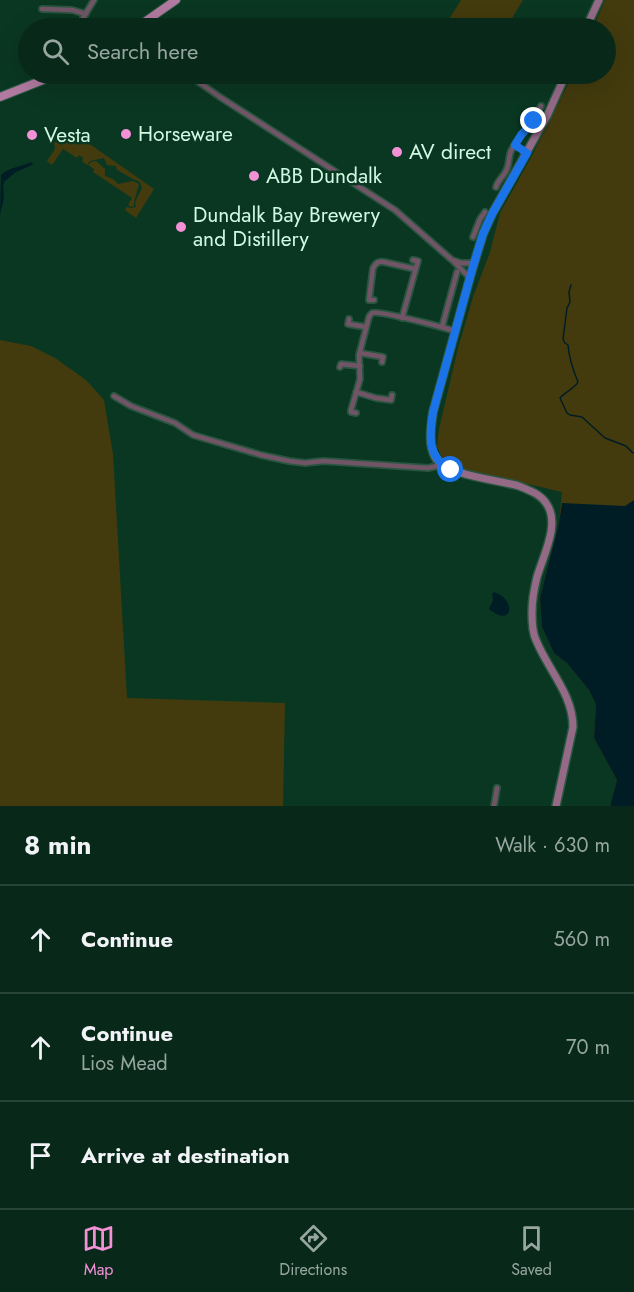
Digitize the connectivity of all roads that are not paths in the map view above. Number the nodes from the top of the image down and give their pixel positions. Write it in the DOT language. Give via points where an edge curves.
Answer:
graph roads {
  1 [pos="94,0"];
  2 [pos="176,0"];
  3 [pos="599,0"];
  4 [pos="42,9"];
  5 [pos="155,18"];
  6 [pos="591,18"];
  7 [pos="33,84"];
  8 [pos="202,84"];
  9 [pos="561,84"];
  10 [pos="0,97"];
  11 [pos="541,106"];
  12 [pos="515,145"];
  13 [pos="527,153"];
  14 [pos="496,187"];
  15 [pos="485,212"];
  16 [pos="477,226"];
  17 [pos="484,231"];
  18 [pos="472,237"];
  19 [pos="413,260"];
  20 [pos="452,260"];
  21 [pos="474,263"];
  22 [pos="416,269"];
  23 [pos="457,272"];
  24 [pos="470,278"];
  25 [pos="374,300"];
  26 [pos="402,318"];
  27 [pos="349,319"];
  28 [pos="366,327"];
  29 [pos="442,327"];
  30 [pos="456,331"];
  31 [pos="360,353"];
  32 [pos="382,362"];
  33 [pos="360,366"];
  34 [pos="340,367"];
  35 [pos="356,392"];
  36 [pos="392,395"];
  37 [pos="114,396"];
  38 [pos="356,413"];
  39 [pos="440,463"];
  40 [pos="497,788"];
  41 [pos="494,806"];
  42 [pos="556,806"];
  1 -- 4 [label="street" via="84,16 72,10"];
  2 -- 5 [label="main road"];
  3 -- 6 [label="main road"];
  7 -- 10 [label="main road"];
  8 -- 20 [label="street" via="395,210"];
  9 -- 13 [label="main road"];
  11 -- 12 [label="street"];
  12 -- 13 [label="street"];
  12 -- 14 [label="street"];
  13 -- 17 [label="main road"];
  15 -- 16 [label="street"];
  16 -- 17 [label="street"];
  16 -- 18 [label="street"];
  17 -- 21 [label="main road"];
  19 -- 22 [label="street" via="418,261"];
  20 -- 21 [label="street"];
  20 -- 24 [label="street"];
  21 -- 24 [label="main road"];
  22 -- 25 [label="street" via="379,261 373,268 369,300"];
  22 -- 26 [label="street"];
  23 -- 29 [label="street"];
  24 -- 30 [label="main road"];
  26 -- 28 [label="street" via="375,312 369,316"];
  26 -- 29 [label="street"];
  27 -- 28 [label="street" via="348,324"];
  28 -- 31 [label="street"];
  29 -- 30 [label="street"];
  30 -- 39 [label="main road" via="431,423 433,451"];
  31 -- 32 [label="street" via="383,357"];
  31 -- 33 [label="street"];
  33 -- 34 [label="street"];
  33 -- 35 [label="street"];
  35 -- 36 [label="street" via="391,400"];
  35 -- 38 [label="street" via="351,412"];
  37 -- 39 [label="street" via="193,435 289,461 428,468"];
  39 -- 42 [label="main road" via="451,470 524,488 547,503 551,532 535,590 533,630 573,716"];
  40 -- 41 [label="street"];
}
